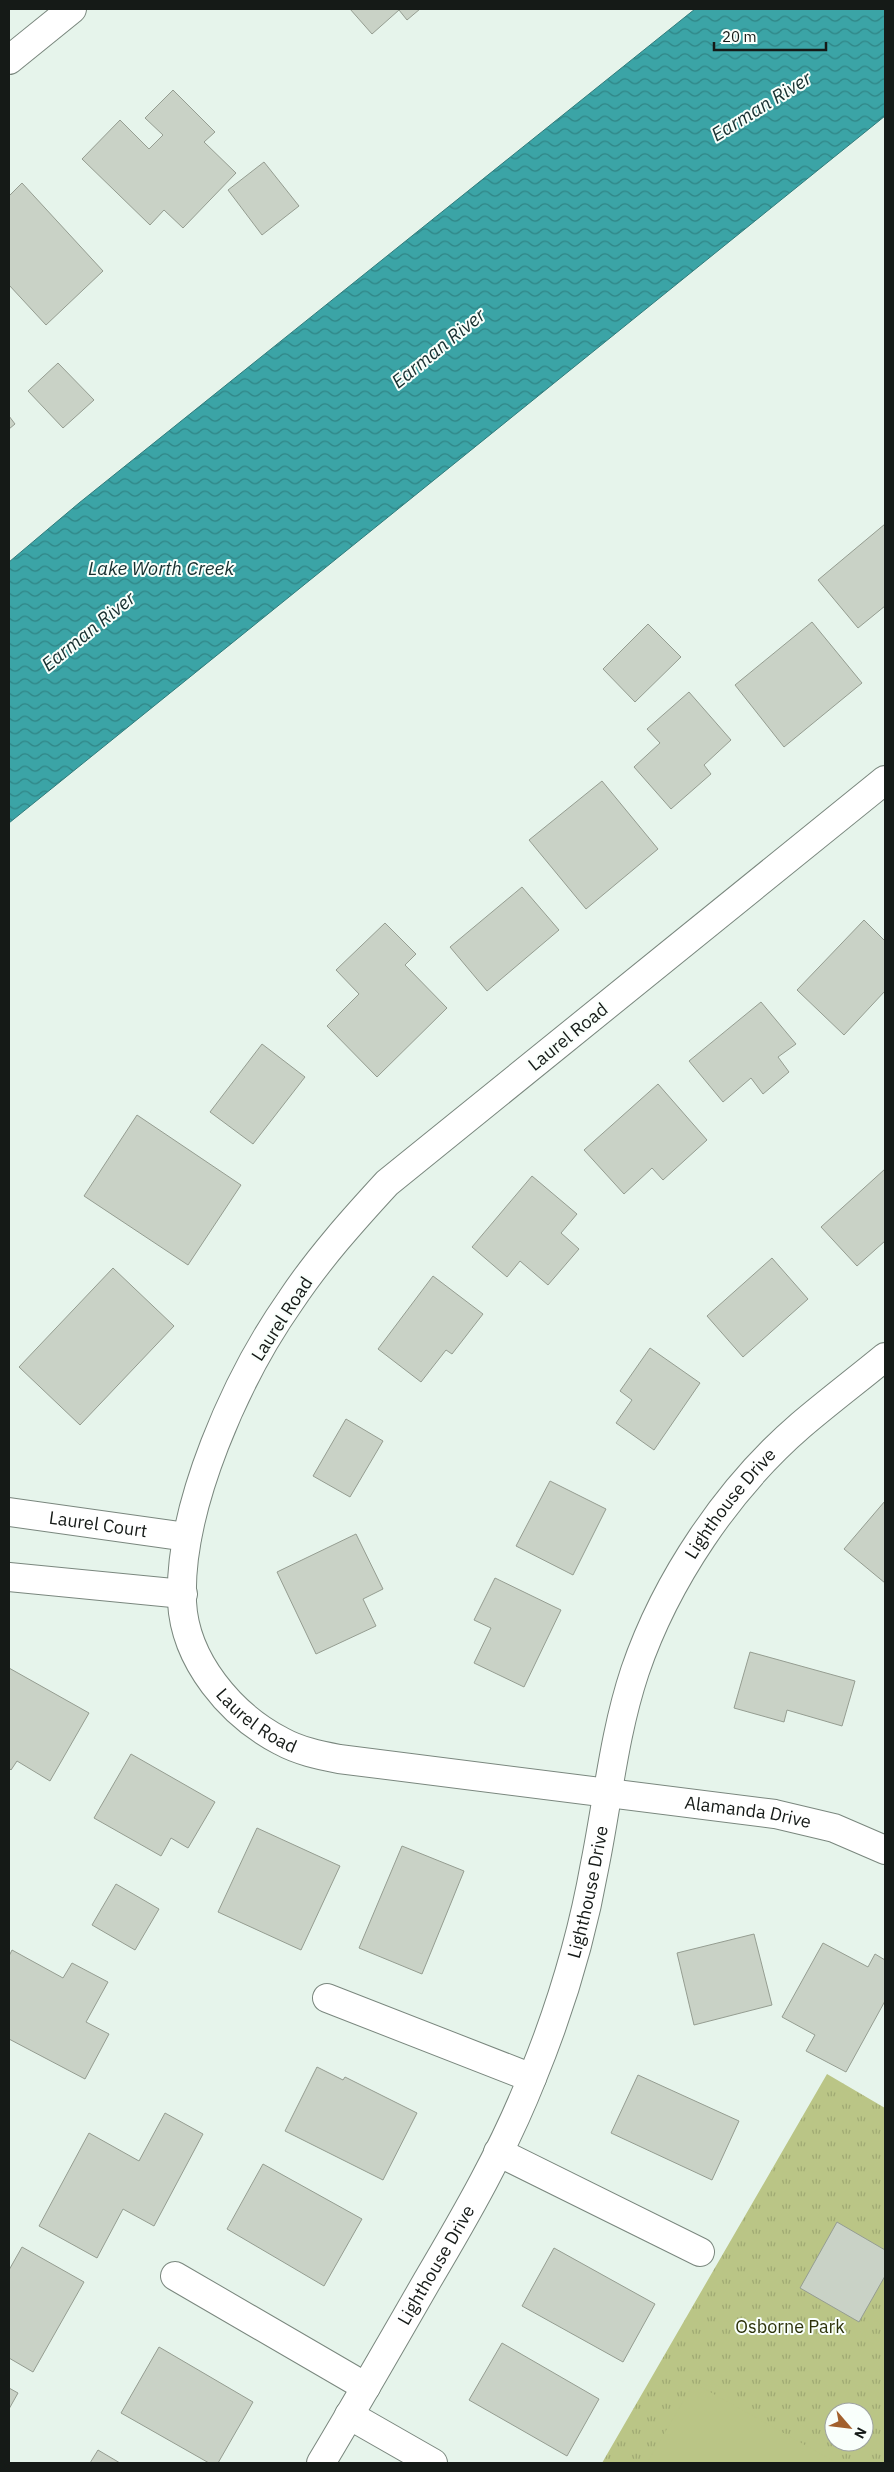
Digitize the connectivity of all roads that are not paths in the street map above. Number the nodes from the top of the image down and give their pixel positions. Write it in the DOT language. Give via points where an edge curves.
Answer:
graph roads {
  1 [pos="72,9"];
  2 [pos="9,60"];
  3 [pos="885,780"];
  4 [pos="885,1357"];
  5 [pos="9,1512"];
  6 [pos="187,1537"];
  7 [pos="9,1577"];
  8 [pos="183,1594"];
  9 [pos="607,1792"];
  10 [pos="885,1850"];
  11 [pos="327,1998"];
  12 [pos="532,2078"];
  13 [pos="498,2152"];
  14 [pos="700,2252"];
  15 [pos="175,2276"];
  16 [pos="366,2387"];
  17 [pos="350,2415"];
  18 [pos="321,2463"];
  19 [pos="433,2463"];
  1 -- 2 [label="street"];
  3 -- 6 [label="street, Laurel Road" via="387,1183 346,1228 290,1300 244,1379 208,1463"];
  4 -- 9 [label="street, Lighthouse Drive" via="799,1427 755,1472 709,1527 655,1621 635,1671 614,1748"];
  5 -- 6 [label="street, Laurel Court"];
  6 -- 8 [label="street, Laurel Road"];
  7 -- 8 [label="street"];
  8 -- 9 [label="street, Laurel Road" via="188,1632 214,1685 257,1727 282,1742 339,1759"];
  9 -- 10 [label="street, Alamanda Drive" via="775,1814 834,1828"];
  9 -- 12 [label="street, Lighthouse Drive" via="595,1866 568,1976"];
  11 -- 12 [label="street"];
  12 -- 13 [label="street, Lighthouse Drive"];
  13 -- 14 [label="street"];
  13 -- 16 [label="street, Lighthouse Drive" via="483,2186"];
  15 -- 16 [label="street"];
  16 -- 17 [label="street, Lighthouse Drive"];
  17 -- 18 [label="street, Lighthouse Drive"];
  17 -- 19 [label="street"];
}
